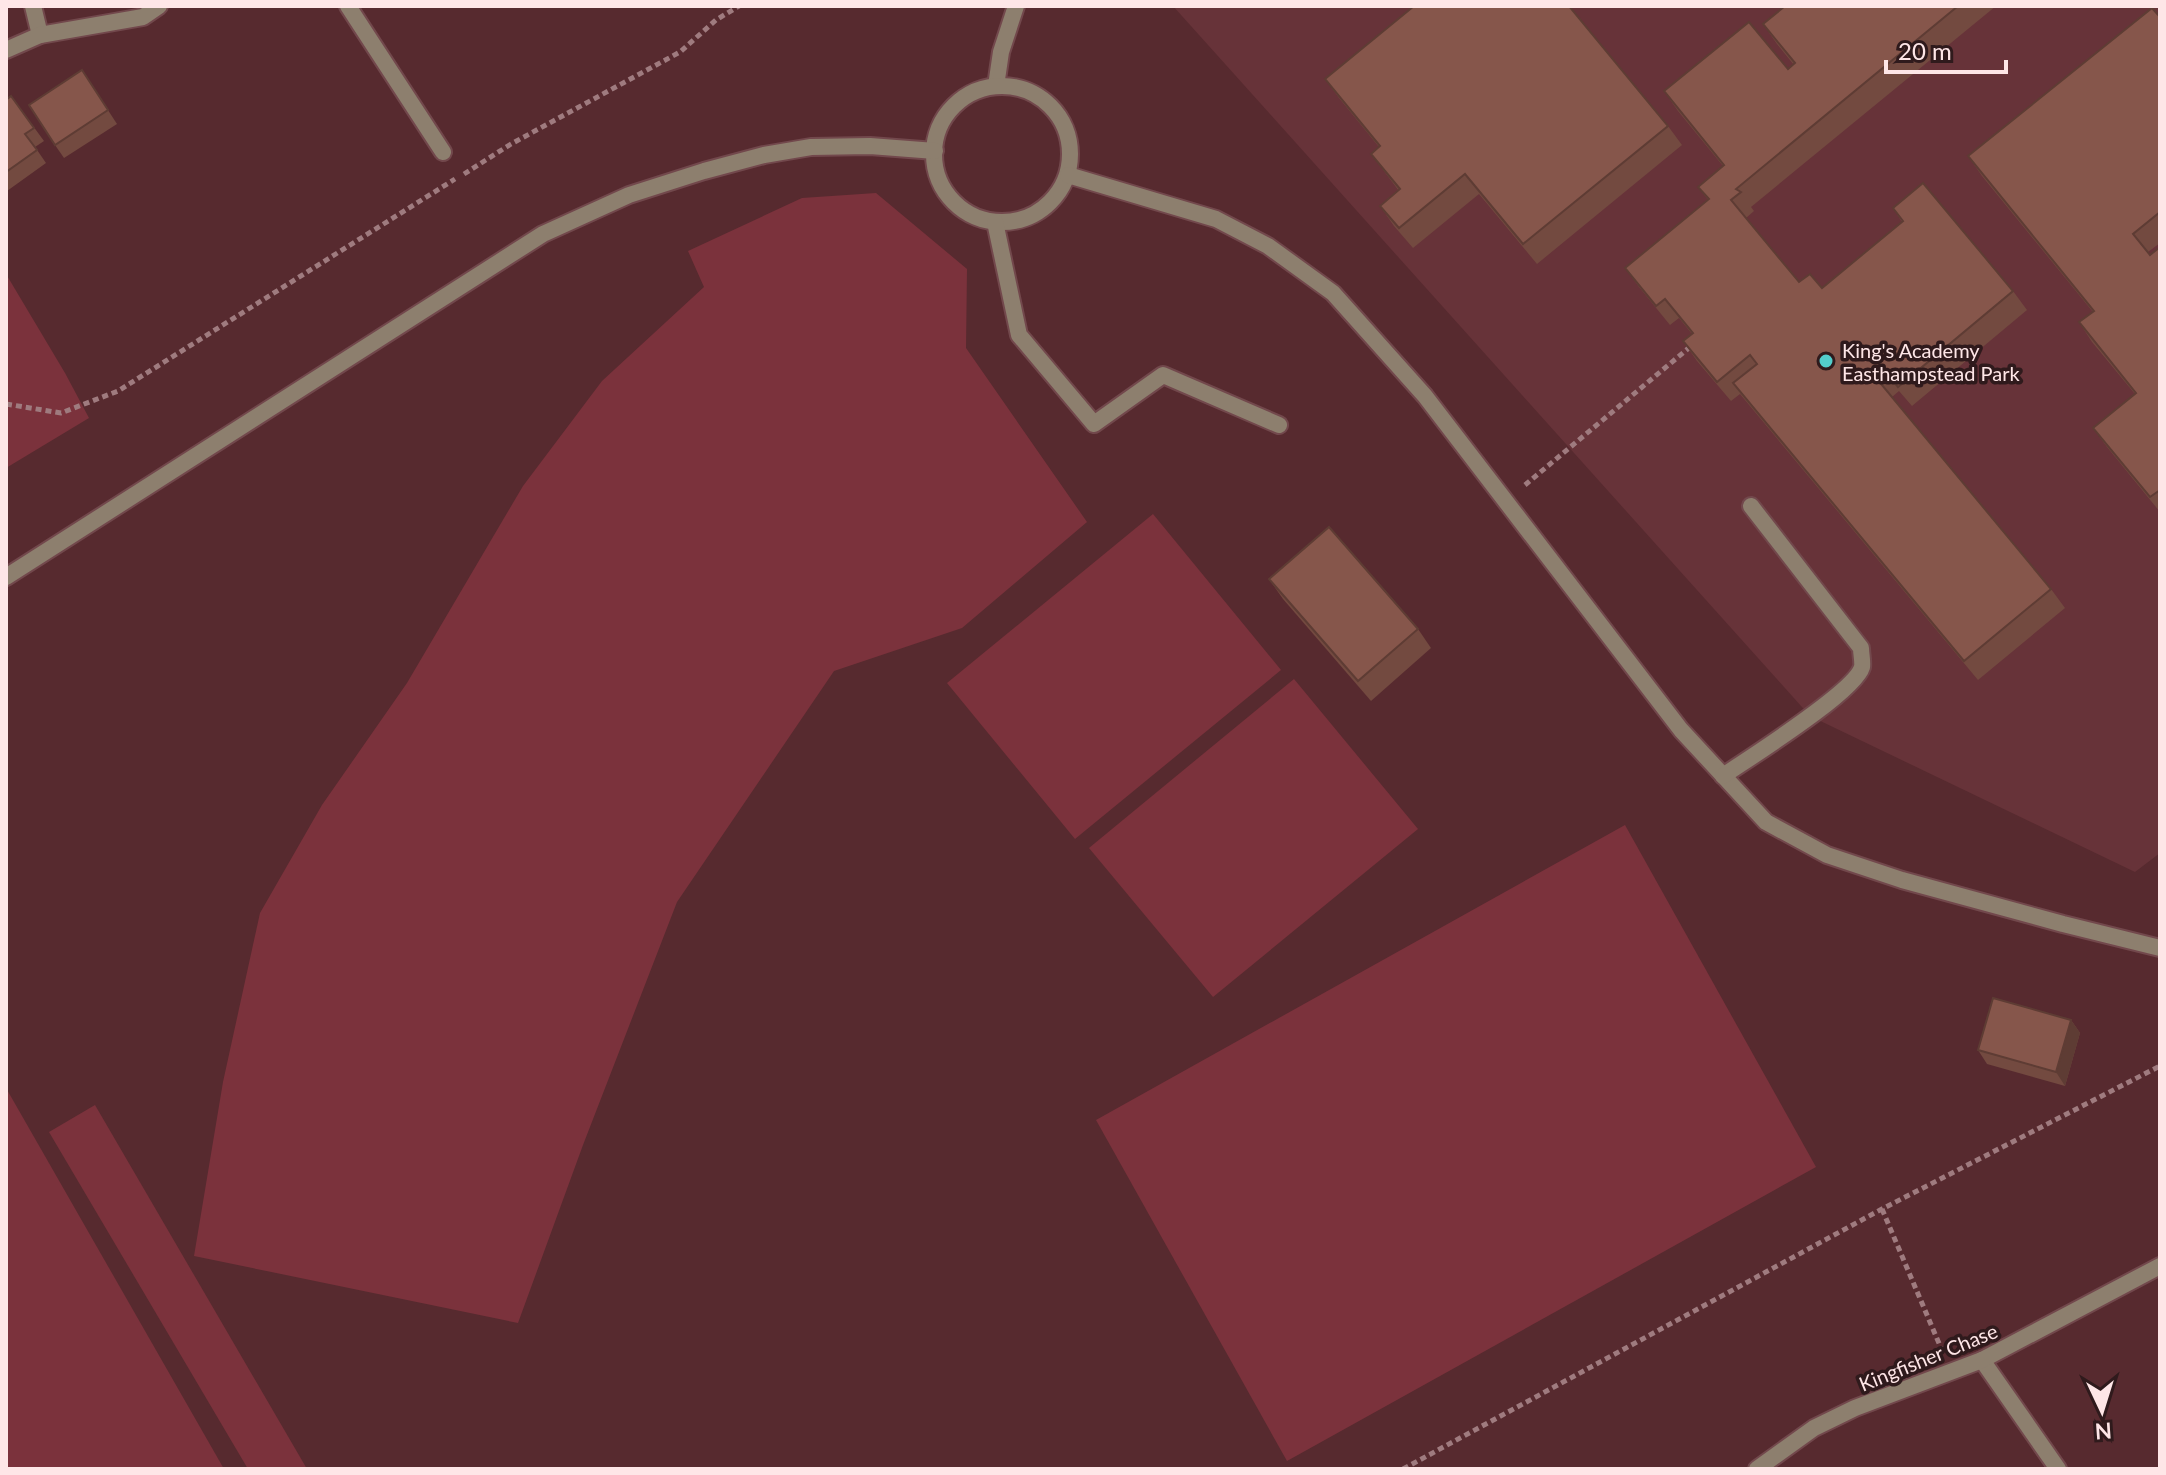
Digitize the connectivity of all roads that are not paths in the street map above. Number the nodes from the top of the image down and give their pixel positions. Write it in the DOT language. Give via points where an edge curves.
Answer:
graph roads {
  1 [pos="33,6"];
  2 [pos="159,6"];
  3 [pos="348,6"];
  4 [pos="1016,6"];
  5 [pos="40,35"];
  6 [pos="6,50"];
  7 [pos="996,86"];
  8 [pos="935,151"];
  9 [pos="443,152"];
  10 [pos="1068,175"];
  11 [pos="995,222"];
  12 [pos="1279,425"];
  13 [pos="1751,506"];
  14 [pos="6,577"];
  15 [pos="1723,776"];
  16 [pos="2160,948"];
  17 [pos="2160,1266"];
  18 [pos="1982,1360"];
  19 [pos="1757,1469"];
  20 [pos="2058,1469"];
  1 -- 5 [label="street"];
  2 -- 5 [label="street" via="143,17"];
  3 -- 9 [label="street"];
  4 -- 7 [label="street"];
  5 -- 6 [label="street"];
  7 -- 8 [label="street" via="956,104 942,123"];
  7 -- 10 [label="street" via="1023,89 1044,100 1060,118 1071,154"];
  8 -- 11 [label="street" via="939,179 951,199 972,216"];
  8 -- 14 [label="street" via="811,147 764,155 629,195 543,234"];
  10 -- 11 [label="street" via="1040,212"];
  10 -- 15 [label="street" via="1216,219 1268,246 1333,293 1425,396 1681,730"];
  11 -- 12 [label="street" via="1019,335 1094,424 1163,375"];
  13 -- 15 [label="street" via="1861,648 1862,667 1830,702"];
  15 -- 16 [label="street" via="1766,822 1827,855"];
  17 -- 18 [label="street, Kingfisher Chase"];
  18 -- 19 [label="street, Kingfisher Chase" via="1814,1428"];
  18 -- 20 [label="street"];
}
